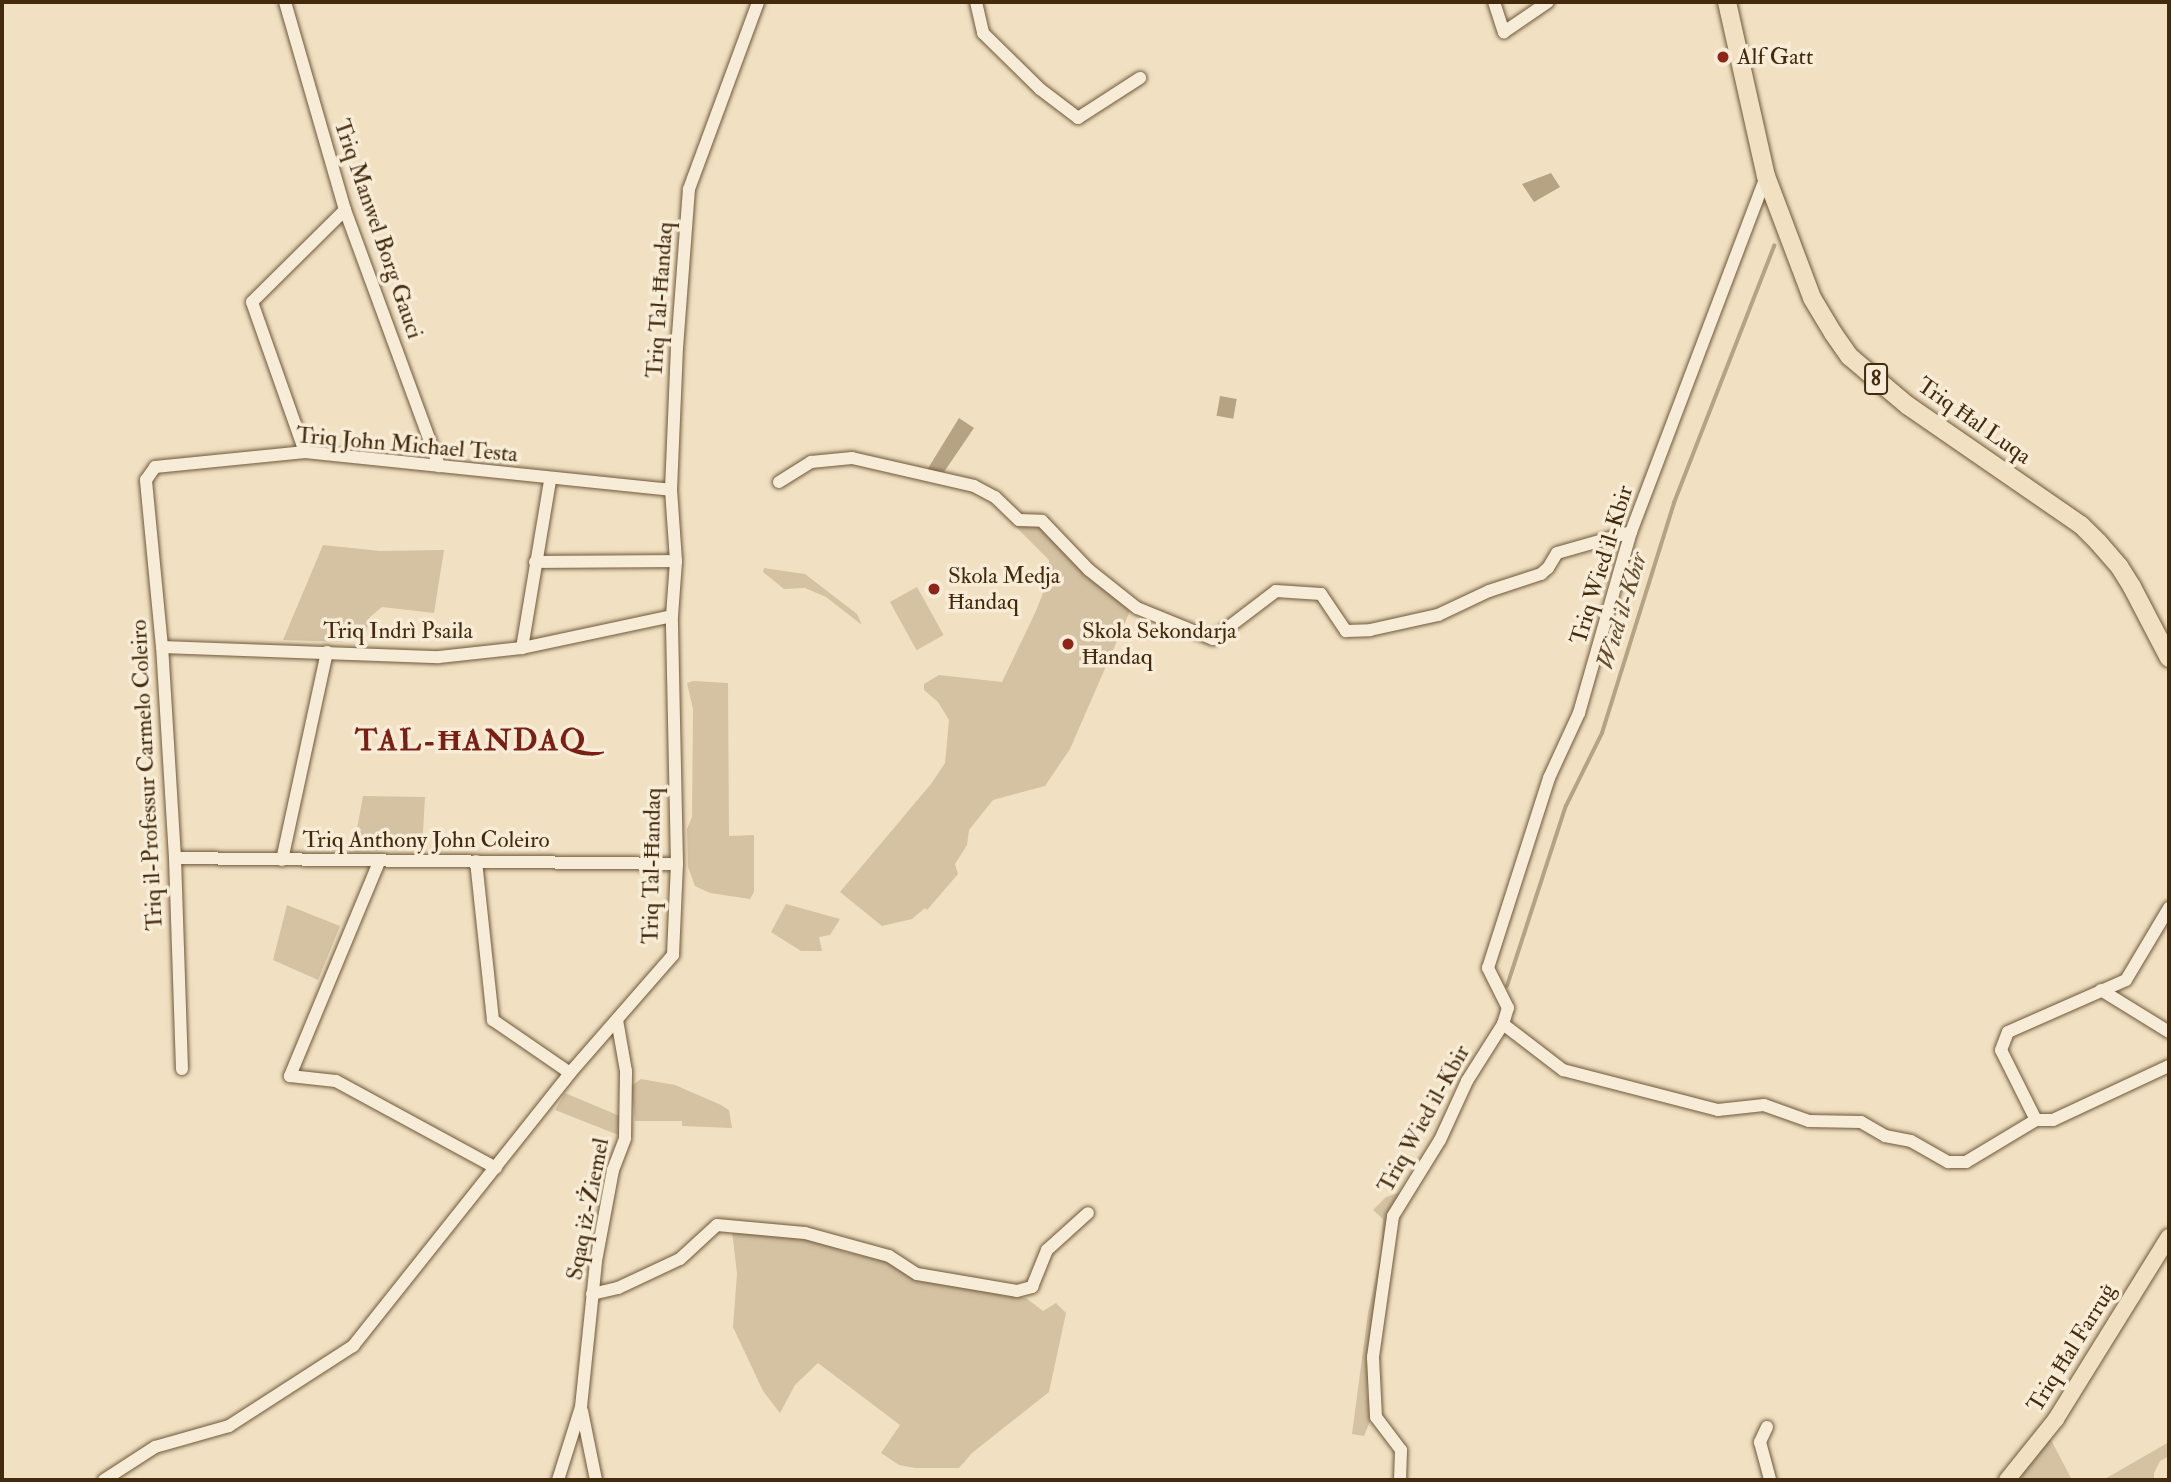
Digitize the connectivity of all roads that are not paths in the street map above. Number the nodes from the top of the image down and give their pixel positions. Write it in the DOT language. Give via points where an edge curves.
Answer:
graph roads {
  1 [pos="285,2"];
  2 [pos="758,2"];
  3 [pos="976,2"];
  4 [pos="1494,2"];
  5 [pos="1548,2"];
  6 [pos="1727,2"];
  7 [pos="1140,78"];
  8 [pos="1766,176"];
  9 [pos="345,210"];
  10 [pos="306,452"];
  11 [pos="439,466"];
  12 [pos="146,480"];
  13 [pos="550,480"];
  14 [pos="779,482"];
  15 [pos="671,490"];
  16 [pos="1631,532"];
  17 [pos="677,561"];
  18 [pos="535,562"];
  19 [pos="672,616"];
  20 [pos="162,647"];
  21 [pos="522,648"];
  22 [pos="327,652"];
  23 [pos="2169,658"];
  24 [pos="175,858"];
  25 [pos="282,860"];
  26 [pos="476,861"];
  27 [pos="379,862"];
  28 [pos="677,864"];
  29 [pos="2169,908"];
  30 [pos="2101,990"];
  31 [pos="617,1020"];
  32 [pos="1503,1024"];
  33 [pos="2169,1032"];
  34 [pos="2169,1066"];
  35 [pos="182,1069"];
  36 [pos="570,1073"];
  37 [pos="2036,1120"];
  38 [pos="496,1168"];
  39 [pos="1088,1213"];
  40 [pos="2169,1237"];
  41 [pos="592,1294"];
  42 [pos="581,1407"];
  43 [pos="1766,1427"];
  44 [pos="104,1480"];
  45 [pos="558,1480"];
  46 [pos="596,1480"];
  47 [pos="1400,1480"];
  48 [pos="1770,1480"];
  49 [pos="2007,1480"];
  1 -- 9 [label="street, Triq Manwel Borg Gauci"];
  2 -- 15 [label="street, Triq Tal-Ħandaq" via="689,189"];
  3 -- 7 [label="street" via="983,33 1040,89 1078,118"];
  4 -- 5 [label="street" via="1504,32"];
  6 -- 8 [label="highway, Triq Ħal Luqa / 8"];
  8 -- 16 [label="street, Triq Wied il-Kbir"];
  8 -- 23 [label="highway, Triq Ħal Luqa / 8" via="1812,298 1850,358 1907,405 2081,525 2119,566"];
  9 -- 10 [label="street" via="252,302"];
  9 -- 11 [label="street, Triq Manwel Borg Gauci"];
  10 -- 11 [label="street, Triq John Michael Testa"];
  10 -- 12 [label="street, Triq John Michael Testa" via="155,467"];
  11 -- 13 [label="street, Triq John Michael Testa"];
  12 -- 20 [label="street, Triq il-Professur Carmelo Coleiro"];
  13 -- 15 [label="street, Triq John Michael Testa"];
  13 -- 18 [label="street"];
  14 -- 16 [label="street" via="811,462 852,458 974,485 1019,520 1042,521 1089,569 1138,608 1213,639 1276,591 1321,594 1346,631 1438,615 1541,574 1557,553"];
  15 -- 17 [label="street, Triq Tal-Ħandaq"];
  16 -- 32 [label="street, Triq Wied il-Kbir" via="1579,713 1549,778 1488,968 1508,1008"];
  17 -- 18 [label="street"];
  17 -- 19 [label="street, Triq Tal-Ħandaq"];
  18 -- 21 [label="street"];
  19 -- 21 [label="street, Triq Indrì Psaila"];
  19 -- 28 [label="street, Triq Tal-Ħandaq"];
  20 -- 22 [label="street, Triq Indrì Psaila"];
  20 -- 24 [label="street, Triq il-Professur Carmelo Coleiro"];
  21 -- 22 [label="street, Triq Indrì Psaila" via="439,657"];
  22 -- 25 [label="street"];
  24 -- 25 [label="street, Triq Anthony John Coleiro"];
  24 -- 35 [label="street, Triq il-Professur Carmelo Coleiro"];
  25 -- 27 [label="street, Triq Anthony John Coleiro"];
  26 -- 27 [label="street, Triq Anthony John Coleiro"];
  26 -- 28 [label="street, Triq Anthony John Coleiro"];
  26 -- 36 [label="street" via="493,1020"];
  27 -- 38 [label="street" via="289,1076 336,1081"];
  28 -- 31 [label="street, Triq Tal-Ħandaq" via="673,955"];
  29 -- 30 [label="street" via="2126,980"];
  30 -- 33 [label="street"];
  30 -- 37 [label="street" via="2008,1031 2001,1050"];
  31 -- 36 [label="street, Triq Tal-Ħandaq"];
  31 -- 41 [label="street, Sqaq iż-Żiemel" via="626,1071 625,1138 613,1170"];
  32 -- 37 [label="street" via="1563,1070 1718,1110 1764,1105 1809,1121 1861,1122 1885,1136 1911,1141 1948,1162 1966,1162"];
  32 -- 47 [label="street, Triq Wied il-Kbir" via="1393,1216 1373,1357 1376,1417 1401,1450"];
  34 -- 37 [label="street" via="2053,1120"];
  36 -- 38 [label="street, Triq Tal-Ħandaq"];
  38 -- 44 [label="street, Triq Tal-Ħandaq" via="353,1346 229,1426 155,1447"];
  39 -- 41 [label="street" via="1047,1250 1032,1287 1017,1291 917,1274 889,1256 805,1233 717,1225 680,1259 618,1288"];
  40 -- 49 [label="main road, Triq Ħal Farruġ" via="2056,1419"];
  41 -- 42 [label="street, Sqaq iż-Żiemel"];
  42 -- 45 [label="street"];
  42 -- 46 [label="street"];
  43 -- 48 [label="street" via="1760,1442"];
}
